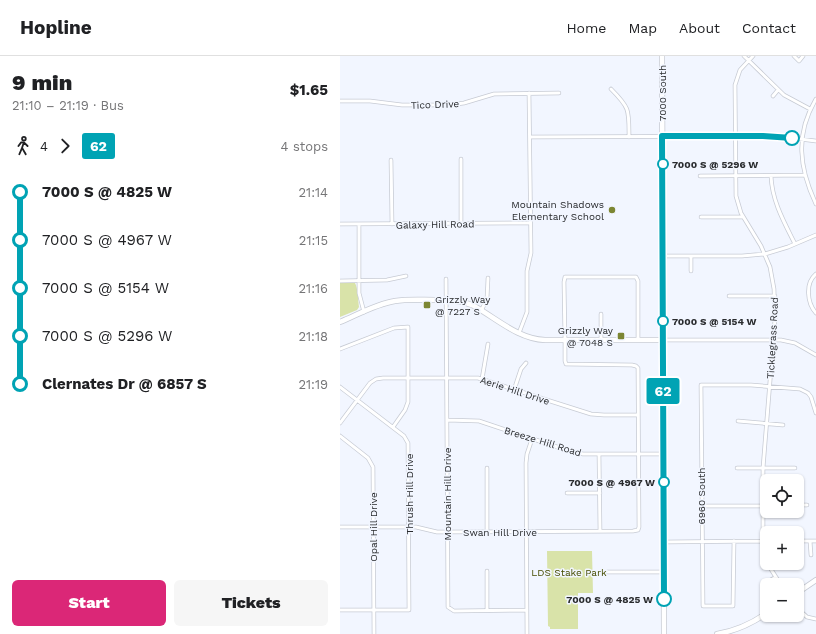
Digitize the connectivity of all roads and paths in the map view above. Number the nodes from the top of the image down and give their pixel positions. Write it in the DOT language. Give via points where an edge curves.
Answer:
graph roads {
  1 [pos="662,56"];
  2 [pos="744,56"];
  3 [pos="753,56"];
  4 [pos="794,56"];
  5 [pos="803,56"];
  6 [pos="748,61"];
  7 [pos="611,89"];
  8 [pos="778,90"];
  9 [pos="529,93"];
  10 [pos="559,93"];
  11 [pos="773,96"];
  12 [pos="816,98"];
  13 [pos="340,100"];
  14 [pos="810,109"];
  15 [pos="629,136"];
  16 [pos="662,136"];
  17 [pos="735,136"];
  18 [pos="530,137"];
  19 [pos="802,139"];
  20 [pos="816,141"];
  21 [pos="461,159"];
  22 [pos="391,160"];
  23 [pos="804,175"];
  24 [pos="700,176"];
  25 [pos="736,176"];
  26 [pos="771,176"];
  27 [pos="816,204"];
  28 [pos="743,217"];
  29 [pos="701,218"];
  30 [pos="530,223"];
  31 [pos="340,224"];
  32 [pos="359,224"];
  33 [pos="392,224"];
  34 [pos="461,224"];
  35 [pos="816,235"];
  36 [pos="795,244"];
  37 [pos="765,254"];
  38 [pos="663,256"];
  39 [pos="691,256"];
  40 [pos="691,271"];
  41 [pos="816,274"];
  42 [pos="406,276"];
  43 [pos="488,278"];
  44 [pos="446,279"];
  45 [pos="340,280"];
  46 [pos="359,280"];
  47 [pos="729,296"];
  48 [pos="775,296"];
  49 [pos="446,300"];
  50 [pos="481,311"];
  51 [pos="364,312"];
  52 [pos="816,313"];
  53 [pos="601,314"];
  54 [pos="340,322"];
  55 [pos="519,333"];
  56 [pos="773,339"];
  57 [pos="564,340"];
  58 [pos="601,340"];
  59 [pos="638,340"];
  60 [pos="663,340"];
  61 [pos="488,344"];
  62 [pos="340,349"];
  63 [pos="816,355"];
  64 [pos="526,363"];
  65 [pos="447,377"];
  66 [pos="408,378"];
  67 [pos="482,379"];
  68 [pos="770,386"];
  69 [pos="340,387"];
  70 [pos="514,390"];
  71 [pos="357,400"];
  72 [pos="816,413"];
  73 [pos="638,415"];
  74 [pos="447,420"];
  75 [pos="738,421"];
  76 [pos="340,423"];
  77 [pos="766,424"];
  78 [pos="783,425"];
  79 [pos="393,427"];
  80 [pos="340,436"];
  81 [pos="532,439"];
  82 [pos="599,454"];
  83 [pos="638,454"];
  84 [pos="664,454"];
  85 [pos="487,468"];
  86 [pos="737,468"];
  87 [pos="763,468"];
  88 [pos="795,468"];
  89 [pos="763,474"];
  90 [pos="600,492"];
  91 [pos="567,493"];
  92 [pos="804,505"];
  93 [pos="807,505"];
  94 [pos="701,506"];
  95 [pos="760,506"];
  96 [pos="373,526"];
  97 [pos="409,526"];
  98 [pos="340,527"];
  99 [pos="447,532"];
  100 [pos="487,532"];
  101 [pos="527,532"];
  102 [pos="600,532"];
  103 [pos="734,541"];
  104 [pos="760,541"];
  105 [pos="804,541"];
  106 [pos="810,541"];
  107 [pos="816,541"];
  108 [pos="664,542"];
  109 [pos="702,542"];
  110 [pos="811,555"];
  111 [pos="772,570"];
  112 [pos="487,571"];
  113 [pos="607,572"];
  114 [pos="664,572"];
  115 [pos="776,577"];
  116 [pos="816,580"];
  117 [pos="804,588"];
  118 [pos="340,610"];
  119 [pos="374,610"];
  120 [pos="488,610"];
  121 [pos="527,610"];
  122 [pos="804,614"];
  123 [pos="760,618"];
  124 [pos="816,619"];
  125 [pos="734,632"];
  126 [pos="374,634"];
  127 [pos="527,634"];
  128 [pos="664,634"];
  129 [pos="717,634"];
  1 -- 16 [label="street, 7000 South"];
  2 -- 6 [label="street"];
  3 -- 6 [label="street, Ticklegrass Road"];
  4 -- 5 [label="street" via="799,61"];
  6 -- 8 [label="street"];
  6 -- 17 [label="street, Ticklegrass Road" via="740,70 736,81"];
  7 -- 15 [label="street" via="627,108"];
  8 -- 11 [label="street"];
  8 -- 14 [label="street" via="792,101"];
  9 -- 10 [label="street, Tico Drive"];
  9 -- 13 [label="street, Tico Drive" via="494,94 450,105 402,105"];
  9 -- 18 [label="street"];
  12 -- 14 [label="street"];
  14 -- 19 [label="street"];
  15 -- 16 [label="street"];
  15 -- 18 [label="street"];
  16 -- 17 [label="street"];
  16 -- 38 [label="street, 7000 South"];
  17 -- 19 [label="street"];
  17 -- 25 [label="street, Ticklegrass Road"];
  18 -- 30 [label="street"];
  19 -- 20 [label="street"];
  19 -- 23 [label="street"];
  21 -- 34 [label="street"];
  22 -- 33 [label="street"];
  23 -- 26 [label="street"];
  23 -- 27 [label="street"];
  24 -- 25 [label="street"];
  25 -- 26 [label="street"];
  25 -- 28 [label="street, Ticklegrass Road" via="737,200"];
  26 -- 36 [label="street" via="776,205"];
  28 -- 29 [label="street"];
  28 -- 37 [label="street, Ticklegrass Road"];
  30 -- 34 [label="street, Galaxy Hill Road"];
  30 -- 55 [label="street" via="531,253 527,271 527,312"];
  31 -- 32 [label="street, Galaxy Hill Road"];
  32 -- 33 [label="street, Galaxy Hill Road"];
  32 -- 46 [label="street"];
  33 -- 34 [label="street, Galaxy Hill Road"];
  35 -- 36 [label="street"];
  36 -- 37 [label="street"];
  37 -- 39 [label="street"];
  37 -- 48 [label="street, Ticklegrass Road"];
  38 -- 39 [label="street"];
  38 -- 60 [label="street, 7000 South"];
  39 -- 40 [label="street"];
  41 -- 52 [label="street" via="808,285 811,307"];
  42 -- 46 [label="street" via="387,280"];
  43 -- 50 [label="street" via="487,299"];
  44 -- 49 [label="street, Mountain Hill Drive"];
  45 -- 46 [label="street"];
  46 -- 51 [label="street"];
  47 -- 48 [label="street"];
  48 -- 56 [label="street, Ticklegrass Road"];
  49 -- 50 [label="street" via="461,301"];
  49 -- 51 [label="street" via="394,301"];
  49 -- 65 [label="street, Mountain Hill Drive"];
  50 -- 55 [label="street"];
  51 -- 54 [label="street"];
  53 -- 58 [label="street"];
  55 -- 57 [label="street" via="534,339"];
  56 -- 60 [label="street"];
  56 -- 63 [label="street" via="795,343"];
  56 -- 68 [label="street, Ticklegrass Road"];
  57 -- 58 [label="street"];
  57 -- 59 [label="street" via="565,277 636,277"];
  57 -- 73 [label="street" via="565,361 568,365 637,366"];
  58 -- 59 [label="street"];
  59 -- 60 [label="street"];
  60 -- 84 [label="street, 7000 South"];
  61 -- 67 [label="street"];
  62 -- 66 [label="street" via="394,328 408,327"];
  64 -- 70 [label="street" via="521,369"];
  65 -- 66 [label="street, Aerie Hill Drive"];
  65 -- 67 [label="street, Aerie Hill Drive"];
  65 -- 74 [label="street, Mountain Hill Drive"];
  66 -- 71 [label="street, Aerie Hill Drive" via="376,380 370,383"];
  66 -- 79 [label="street" via="408,404"];
  67 -- 70 [label="street, Aerie Hill Drive"];
  68 -- 72 [label="street" via="804,390 811,397"];
  68 -- 77 [label="street, Ticklegrass Road"];
  68 -- 94 [label="street, 6960 South" via="701,385"];
  69 -- 71 [label="street, Thrush Hill Drive"];
  70 -- 73 [label="street, Aerie Hill Drive" via="591,414"];
  71 -- 76 [label="street, Aerie Hill Drive"];
  71 -- 79 [label="street, Thrush Hill Drive"];
  73 -- 83 [label="street"];
  74 -- 81 [label="street, Breeze Hill Road" via="479,421"];
  74 -- 99 [label="street, Mountain Hill Drive"];
  75 -- 77 [label="street"];
  77 -- 78 [label="street"];
  77 -- 87 [label="street, Ticklegrass Road"];
  79 -- 97 [label="street, Thrush Hill Drive" via="408,443"];
  80 -- 96 [label="street, Opal Hill Drive" via="372,463"];
  81 -- 82 [label="street, Breeze Hill Road" via="572,451"];
  81 -- 101 [label="street" via="527,459"];
  82 -- 83 [label="street, Breeze Hill Road"];
  82 -- 90 [label="street"];
  83 -- 84 [label="street, Breeze Hill Road"];
  83 -- 102 [label="street, Swan Hill Drive" via="638,530"];
  84 -- 108 [label="street, 7000 South"];
  85 -- 100 [label="street"];
  86 -- 87 [label="street"];
  87 -- 88 [label="street"];
  87 -- 89 [label="street, Ticklegrass Road"];
  90 -- 91 [label="street"];
  90 -- 102 [label="street"];
  92 -- 93 [label="street"];
  94 -- 95 [label="street"];
  94 -- 109 [label="street, 6960 South"];
  96 -- 97 [label="street, Swan Hill Drive"];
  96 -- 98 [label="street, Swan Hill Drive"];
  96 -- 119 [label="street, Opal Hill Drive"];
  97 -- 99 [label="street, Swan Hill Drive"];
  97 -- 119 [label="street, Thrush Hill Drive" via="409,610"];
  99 -- 100 [label="street, Swan Hill Drive"];
  99 -- 120 [label="street, Mountain Hill Drive" via="449,608 454,611"];
  100 -- 101 [label="street, Swan Hill Drive"];
  101 -- 102 [label="street, Swan Hill Drive"];
  101 -- 121 [label="street"];
  103 -- 104 [label="street"];
  103 -- 109 [label="street"];
  103 -- 109 [label="street, 6960 South" via="733,606 703,606"];
  105 -- 106 [label="street"];
  106 -- 107 [label="street"];
  106 -- 110 [label="street"];
  108 -- 109 [label="street"];
  108 -- 114 [label="street, 7000 South"];
  111 -- 115 [label="street, Ticklegrass Road"];
  112 -- 120 [label="street"];
  113 -- 114 [label="street"];
  114 -- 128 [label="street, 7000 South"];
  116 -- 117 [label="street"];
  118 -- 119 [label="street"];
  119 -- 126 [label="street, Opal Hill Drive"];
  120 -- 121 [label="street, Mountain Hill Drive"];
  121 -- 127 [label="street"];
  122 -- 124 [label="street"];
  123 -- 125 [label="street"];
  125 -- 129 [label="street"];
}
